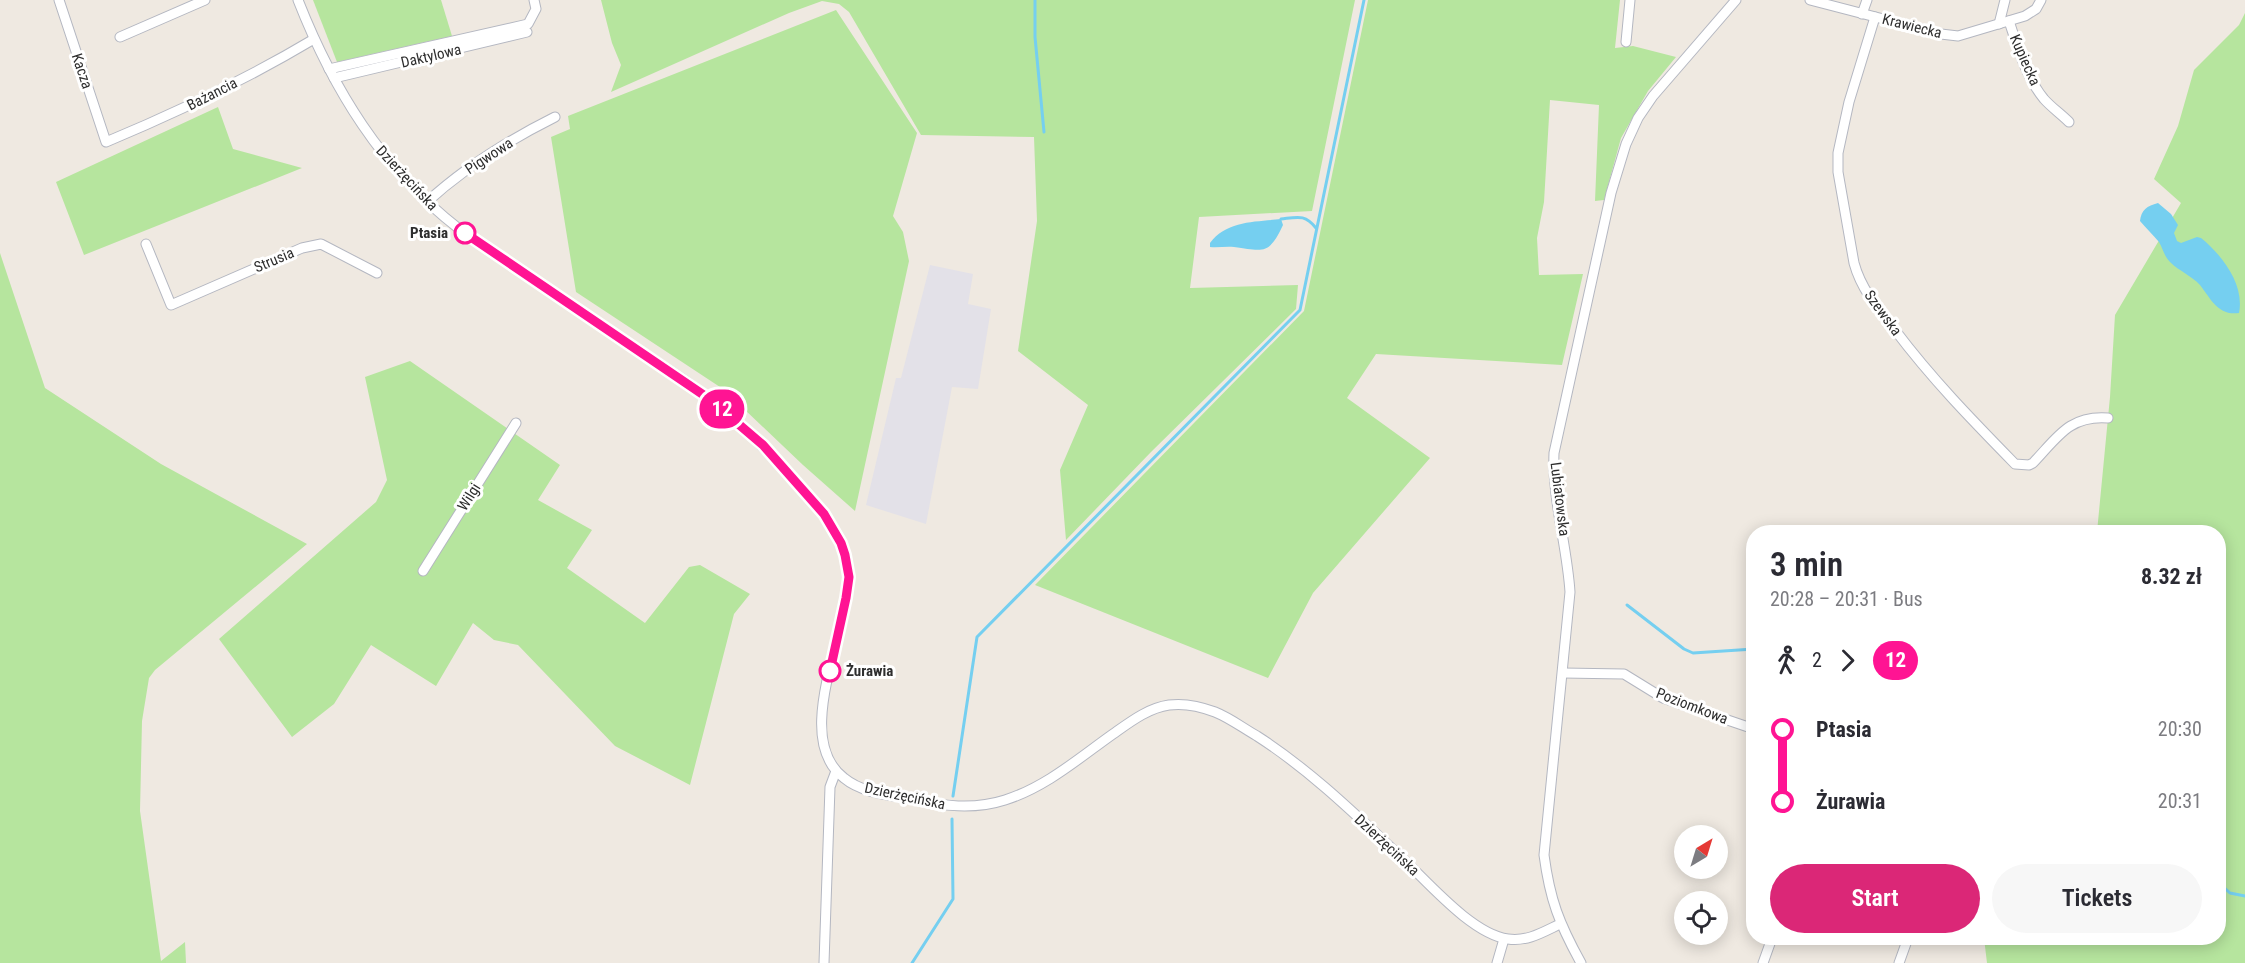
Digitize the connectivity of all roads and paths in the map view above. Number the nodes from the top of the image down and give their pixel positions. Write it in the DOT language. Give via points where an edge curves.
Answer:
graph roads {
  1 [pos="59,0"];
  2 [pos="205,0"];
  3 [pos="298,0"];
  4 [pos="534,0"];
  5 [pos="1630,0"];
  6 [pos="1736,0"];
  7 [pos="1810,0"];
  8 [pos="1867,0"];
  9 [pos="2005,0"];
  10 [pos="2041,0"];
  11 [pos="1862,14"];
  12 [pos="1875,17"];
  13 [pos="2004,23"];
  14 [pos="527,32"];
  15 [pos="120,38"];
  16 [pos="314,39"];
  17 [pos="1626,42"];
  18 [pos="329,69"];
  19 [pos="334,78"];
  20 [pos="555,117"];
  21 [pos="2068,122"];
  22 [pos="106,142"];
  23 [pos="427,202"];
  24 [pos="146,244"];
  25 [pos="377,273"];
  26 [pos="2108,418"];
  27 [pos="516,423"];
  28 [pos="423,571"];
  29 [pos="1563,673"];
  30 [pos="1746,726"];
  31 [pos="836,771"];
  32 [pos="1560,924"];
  33 [pos="1504,939"];
  34 [pos="1769,945"];
  35 [pos="1905,945"];
  36 [pos="824,963"];
  37 [pos="1497,963"];
  38 [pos="1581,963"];
  39 [pos="1763,963"];
  40 [pos="1899,963"];
  1 -- 22 [label="street, Kacza"];
  2 -- 15 [label="street"];
  3 -- 16 [label="street, Dzierżęcińska"];
  4 -- 18 [label="street" via="536,9 528,24"];
  5 -- 17 [label="street"];
  6 -- 29 [label="street, Lubiatowska" via="1638,118 1623,150 1611,194 1554,453 1570,592"];
  7 -- 11 [label="street, Krawiecka"];
  8 -- 11 [label="street"];
  9 -- 13 [label="street, Kupiecka"];
  10 -- 13 [label="street, Krawiecka" via="2031,12"];
  11 -- 12 [label="street, Krawiecka"];
  12 -- 13 [label="street, Krawiecka" via="1950,36"];
  12 -- 26 [label="street, Szewska" via="1838,153 1854,263 1866,293 1931,376 2015,464 2033,463 2073,423 2086,418"];
  13 -- 21 [label="street, Kupiecka" via="2036,87"];
  14 -- 19 [label="street, Daktylowa"];
  16 -- 18 [label="street, Dzierżęcińska"];
  16 -- 22 [label="street, Bażancia" via="218,92"];
  18 -- 19 [label="street, Dzierżęcińska"];
  19 -- 23 [label="street, Dzierżęcińska" via="382,154"];
  20 -- 23 [label="street, Pigwowa" via="470,166"];
  23 -- 31 [label="street, Dzierżęcińska" via="458,228 708,398 763,445 824,514 841,543 849,577 821,733"];
  24 -- 25 [label="street, Strusia" via="171,305 302,248 321,244"];
  27 -- 28 [label="street, Wilgi"];
  29 -- 30 [label="street, Poziomkowa" via="1624,674 1663,698"];
  29 -- 32 [label="street, Lubiatowska" via="1544,855 1548,888"];
  31 -- 33 [label="street, Dzierżęcińska" via="871,791 952,806 978,806 1006,800 1046,782 1147,712 1167,705 1196,707 1229,719 1285,754 1476,925"];
  31 -- 36 [label="street" via="830,787"];
  32 -- 33 [label="street" via="1520,940"];
  32 -- 38 [label="street, Lubiatowska"];
  33 -- 37 [label="street"];
  34 -- 39 [label="street"];
  35 -- 40 [label="street"];
}
